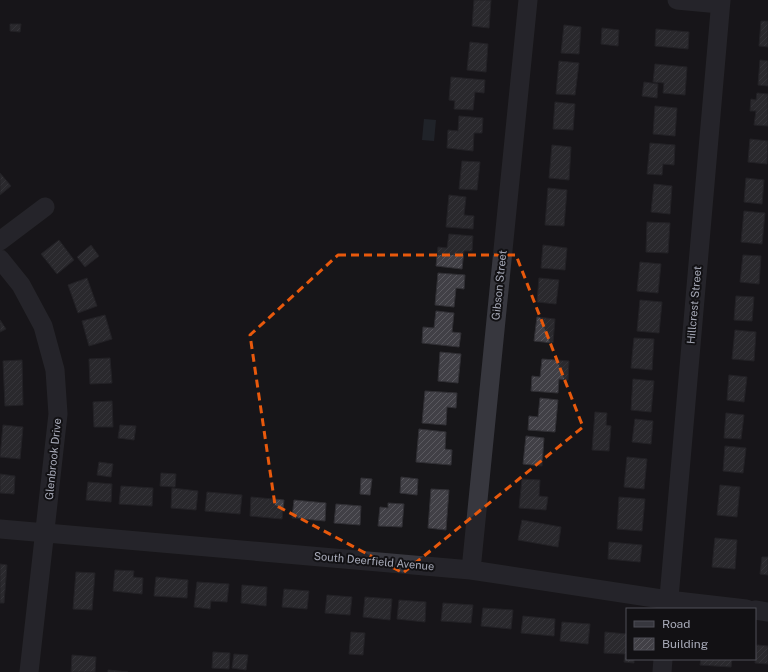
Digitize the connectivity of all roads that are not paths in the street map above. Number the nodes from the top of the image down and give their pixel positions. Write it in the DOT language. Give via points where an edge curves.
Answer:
graph roads {
  1 [pos="528,0"];
  2 [pos="677,0"];
  3 [pos="720,2"];
  4 [pos="46,207"];
  5 [pos="0,241"];
  6 [pos="0,259"];
  7 [pos="0,529"];
  8 [pos="44,534"];
  9 [pos="471,570"];
  10 [pos="668,604"];
  11 [pos="730,608"];
  12 [pos="756,610"];
  13 [pos="768,612"];
  14 [pos="663,660"];
  15 [pos="29,672"];
  16 [pos="662,672"];
  1 -- 9 [label="street, Gibson Street"];
  2 -- 3 [label="street"];
  3 -- 10 [label="street, Hillcrest Street"];
  4 -- 5 [label="street"];
  6 -- 8 [label="street, Glenbrook Drive" via="21,285 44,326 55,370 58,414"];
  7 -- 8 [label="street, South Deerfield Avenue"];
  8 -- 9 [label="street, South Deerfield Avenue"];
  8 -- 15 [label="street, Glenbrook Drive"];
  9 -- 10 [label="street, South Deerfield Avenue"];
  10 -- 11 [label="street, South Deerfield Avenue"];
  12 -- 13 [label="street"];
  14 -- 16 [label="street"];
}
